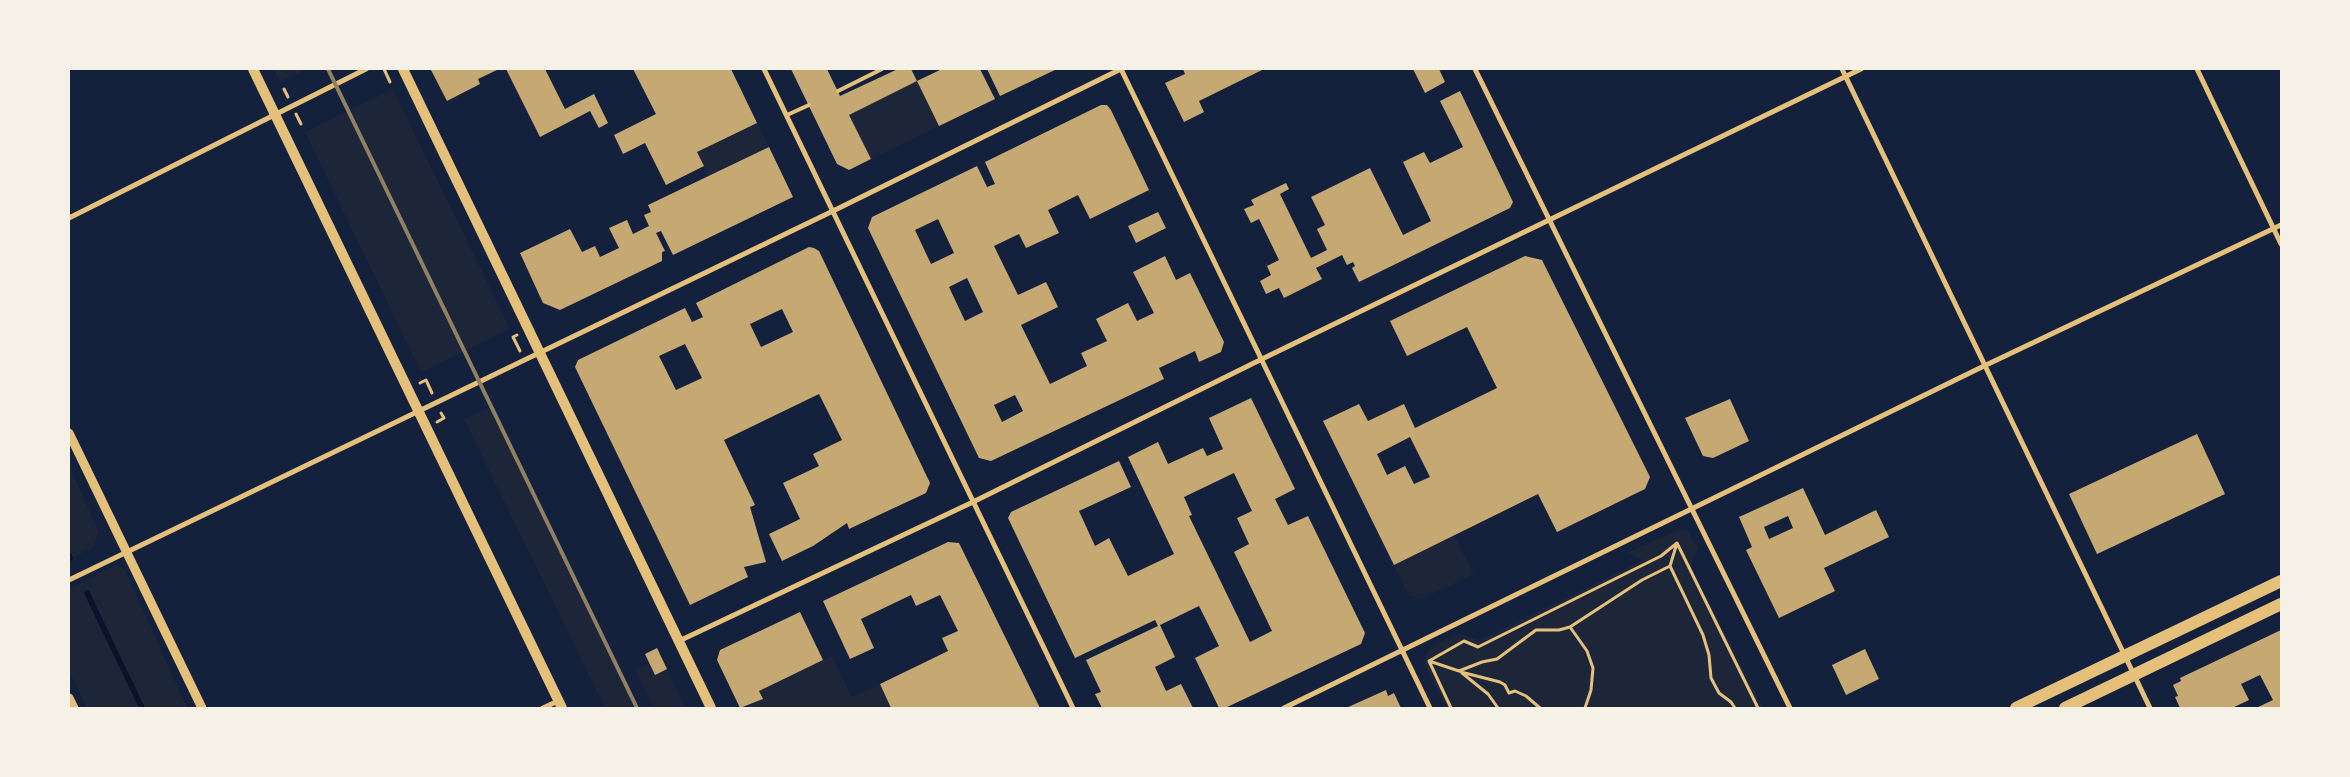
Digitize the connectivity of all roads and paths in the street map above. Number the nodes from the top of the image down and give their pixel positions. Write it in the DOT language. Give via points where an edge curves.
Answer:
graph roads {
  1 [pos="253,69"];
  2 [pos="366,69"];
  3 [pos="384,69"];
  4 [pos="403,69"];
  5 [pos="764,69"];
  6 [pos="882,69"];
  7 [pos="1121,69"];
  8 [pos="1476,69"];
  9 [pos="1842,69"];
  10 [pos="1861,69"];
  11 [pos="2197,69"];
  12 [pos="1846,77"];
  13 [pos="390,82"];
  14 [pos="838,91"];
  15 [pos="809,105"];
  16 [pos="275,113"];
  17 [pos="787,115"];
  18 [pos="833,211"];
  19 [pos="69,218"];
  20 [pos="1549,220"];
  21 [pos="2281,225"];
  22 [pos="2274,229"];
  23 [pos="2281,244"];
  24 [pos="539,352"];
  25 [pos="1262,359"];
  26 [pos="1984,366"];
  27 [pos="418,412"];
  28 [pos="69,433"];
  29 [pos="973,502"];
  30 [pos="1692,508"];
  31 [pos="1678,543"];
  32 [pos="127,552"];
  33 [pos="1670,566"];
  34 [pos="69,580"];
  35 [pos="2281,581"];
  36 [pos="2281,604"];
  37 [pos="1570,627"];
  38 [pos="678,641"];
  39 [pos="1401,649"];
  40 [pos="2125,656"];
  41 [pos="1428,661"];
  42 [pos="1459,671"];
  43 [pos="2134,675"];
  44 [pos="69,698"];
  45 [pos="560,704"];
  46 [pos="74,708"];
  47 [pos="202,708"];
  48 [pos="543,708"];
  49 [pos="711,708"];
  50 [pos="1073,708"];
  51 [pos="1284,708"];
  52 [pos="1430,708"];
  53 [pos="1452,708"];
  54 [pos="1498,708"];
  55 [pos="1540,708"];
  56 [pos="1585,708"];
  57 [pos="1735,708"];
  58 [pos="1758,708"];
  59 [pos="1790,708"];
  60 [pos="2016,708"];
  61 [pos="2065,708"];
  62 [pos="2150,708"];
  1 -- 16 [label="main road"];
  2 -- 16 [label="street"];
  3 -- 13 [label="path"];
  4 -- 24 [label="main road"];
  5 -- 17 [label="street"];
  6 -- 14 [label="lane"];
  7 -- 18 [label="street"];
  7 -- 25 [label="street"];
  8 -- 20 [label="street"];
  9 -- 12 [label="street"];
  10 -- 12 [label="street"];
  11 -- 22 [label="street"];
  12 -- 20 [label="street"];
  12 -- 26 [label="street"];
  15 -- 17 [label="lane"];
  16 -- 19 [label="street"];
  16 -- 27 [label="main road"];
  17 -- 18 [label="street"];
  18 -- 24 [label="street"];
  18 -- 29 [label="street"];
  20 -- 25 [label="street"];
  20 -- 30 [label="street"];
  21 -- 22 [label="street"];
  22 -- 23 [label="street"];
  22 -- 26 [label="street"];
  24 -- 27 [label="street"];
  24 -- 38 [label="main road"];
  25 -- 29 [label="street"];
  25 -- 39 [label="street"];
  26 -- 30 [label="street"];
  26 -- 40 [label="street"];
  27 -- 32 [label="street"];
  27 -- 45 [label="main road"];
  28 -- 32 [label="street"];
  29 -- 38 [label="street"];
  29 -- 50 [label="street"];
  30 -- 39 [label="street"];
  30 -- 59 [label="street"];
  31 -- 33 [label="path"];
  31 -- 41 [label="path" via="1661,556 1478,646 1464,641"];
  31 -- 58 [label="path"];
  32 -- 34 [label="street"];
  32 -- 47 [label="street"];
  33 -- 37 [label="path" via="1642,580"];
  33 -- 57 [label="path" via="1703,635 1711,678 1719,693"];
  35 -- 40 [label="main road"];
  36 -- 43 [label="main road"];
  37 -- 42 [label="path" via="1536,630 1498,659"];
  37 -- 56 [label="path" via="1587,651 1592,668 1591,690"];
  38 -- 49 [label="main road"];
  39 -- 51 [label="street"];
  39 -- 52 [label="street"];
  40 -- 43 [label="street"];
  40 -- 60 [label="main road"];
  41 -- 42 [label="path"];
  41 -- 53 [label="path"];
  42 -- 54 [label="path" via="1482,688"];
  42 -- 55 [label="path" via="1500,682 1509,693 1515,691 1526,696"];
  43 -- 61 [label="main road"];
  43 -- 62 [label="street"];
  44 -- 46 [label="street"];
  45 -- 48 [label="street"];
}
